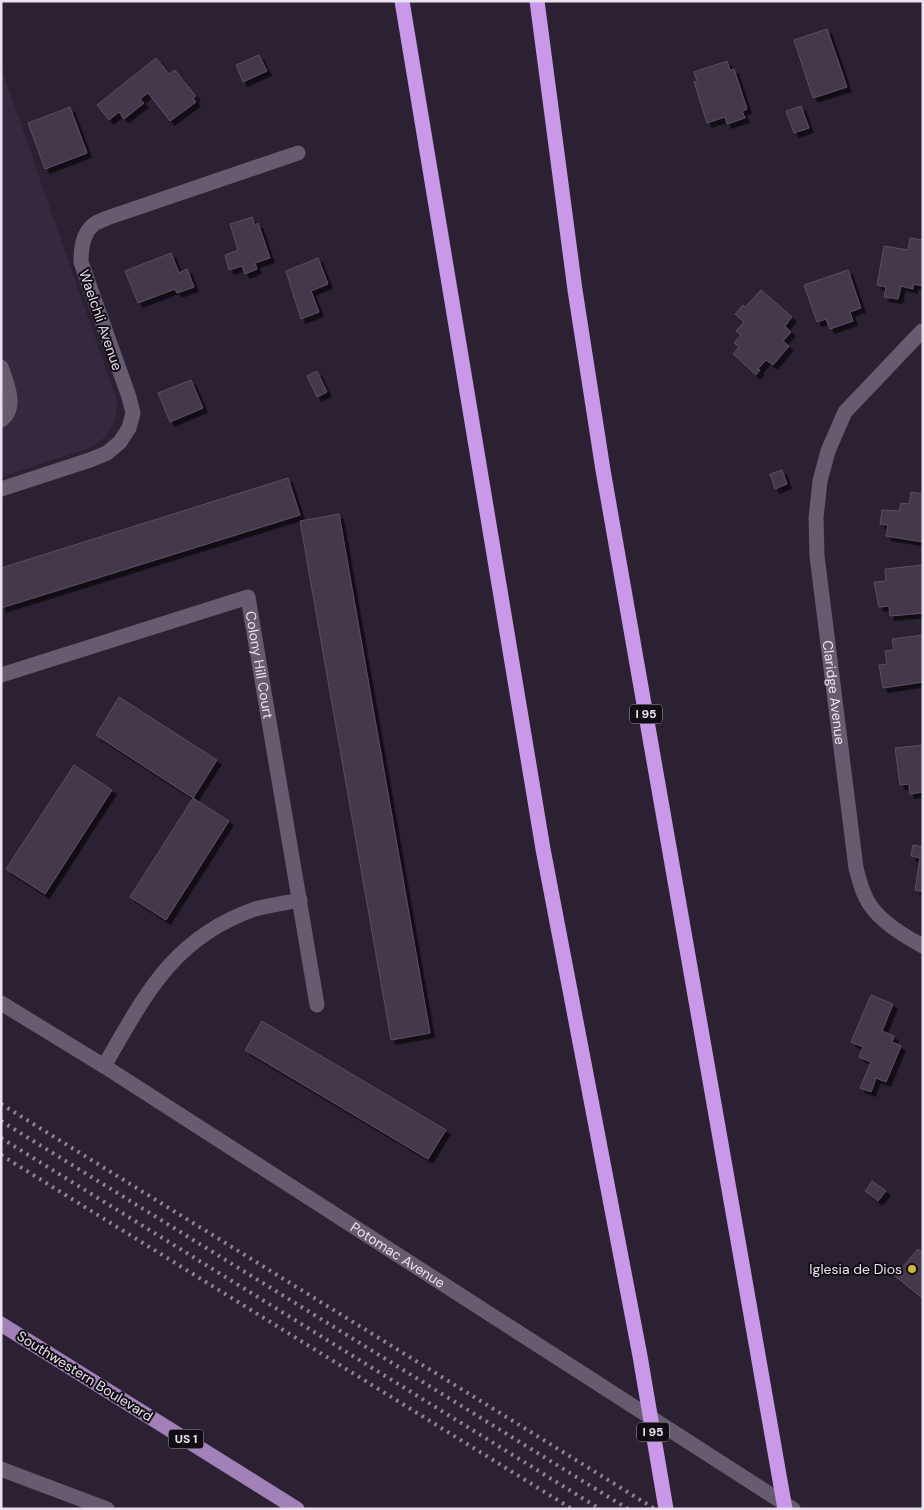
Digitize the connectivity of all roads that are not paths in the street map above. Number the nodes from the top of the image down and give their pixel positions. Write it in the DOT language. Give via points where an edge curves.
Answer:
graph roads {
  1 [pos="402,1"];
  2 [pos="537,1"];
  3 [pos="298,153"];
  4 [pos="922,331"];
  5 [pos="1,367"];
  6 [pos="1,420"];
  7 [pos="1,489"];
  8 [pos="1,676"];
  9 [pos="300,900"];
  10 [pos="923,946"];
  11 [pos="1,1003"];
  12 [pos="317,1006"];
  13 [pos="104,1066"];
  14 [pos="1,1324"];
  15 [pos="1,1469"];
  16 [pos="107,1509"];
  17 [pos="297,1509"];
  18 [pos="666,1509"];
  19 [pos="785,1509"];
  20 [pos="793,1509"];
  1 -- 18 [label="highway, I 95" via="543,850 640,1356"];
  2 -- 19 [label="highway, I 95" via="574,280 604,470"];
  3 -- 7 [label="street, Waelchli Avenue" via="93,225 85,236 81,262 133,413 129,428 107,453"];
  4 -- 10 [label="street, Claridge Avenue" via="845,412 820,480 816,518 817,556 856,868 866,900 883,919"];
  5 -- 6 [label="street" via="11,404 7,416"];
  8 -- 9 [label="street, Colony Hill Court" via="248,597"];
  9 -- 12 [label="street, Colony Hill Court"];
  9 -- 13 [label="street" via="256,909 206,932 187,947 145,997"];
  11 -- 13 [label="street, Potomac Avenue"];
  13 -- 20 [label="street, Potomac Avenue"];
  14 -- 17 [label="main road, Southwestern Boulevard / US 1"];
  15 -- 16 [label="street"];
}
